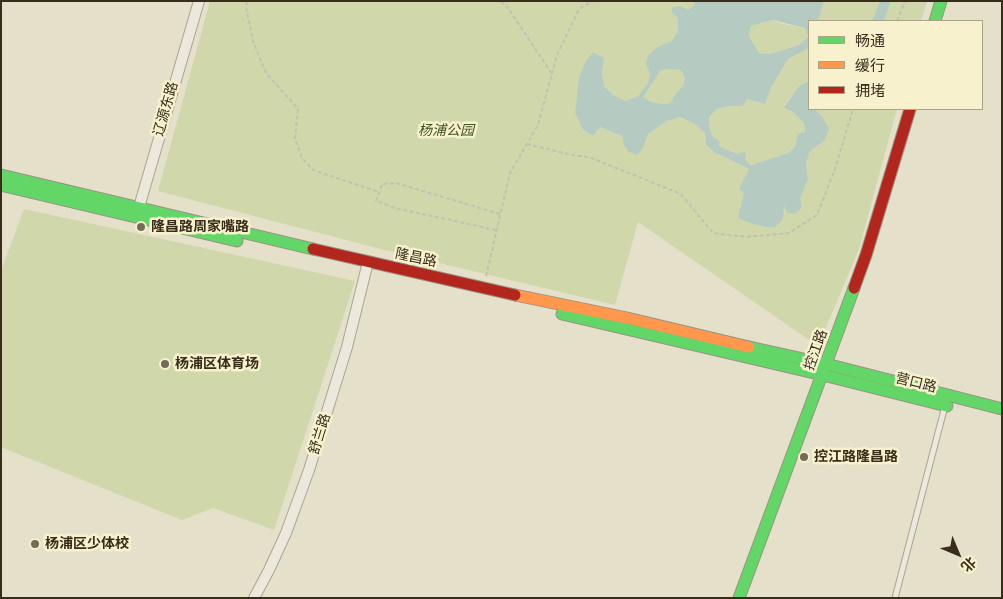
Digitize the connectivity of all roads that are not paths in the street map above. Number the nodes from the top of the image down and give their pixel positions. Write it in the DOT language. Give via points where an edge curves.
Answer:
graph roads {
  1 [pos="198,1"];
  2 [pos="941,1"];
  3 [pos="935,20"];
  4 [pos="910,110"];
  5 [pos="1,175"];
  6 [pos="1,185"];
  7 [pos="137,212"];
  8 [pos="368,267"];
  9 [pos="825,369"];
  10 [pos="945,406"];
  11 [pos="1002,409"];
  12 [pos="1002,419"];
  13 [pos="254,598"];
  14 [pos="740,598"];
  15 [pos="895,598"];
  1 -- 7 [label="street, 辽源东路"];
  2 -- 3 [label="main road"];
  4 -- 9 [label="main road, 控江路" via="866,255"];
  5 -- 7 [label="main road, 隆昌路"];
  6 -- 7 [label="main road, 隆昌路"];
  7 -- 8 [label="main road, 隆昌路"];
  8 -- 9 [label="main road, 隆昌路" via="658,337"];
  8 -- 9 [label="main road, 隆昌路" via="627,318"];
  8 -- 13 [label="street, 舒兰路" via="309,470 286,533"];
  9 -- 10 [label="main road, 营口路"];
  9 -- 11 [label="main road, 营口路"];
  9 -- 14 [label="main road, 控江路"];
  10 -- 12 [label="main road, 营口路"];
  10 -- 15 [label="lane"];
}
